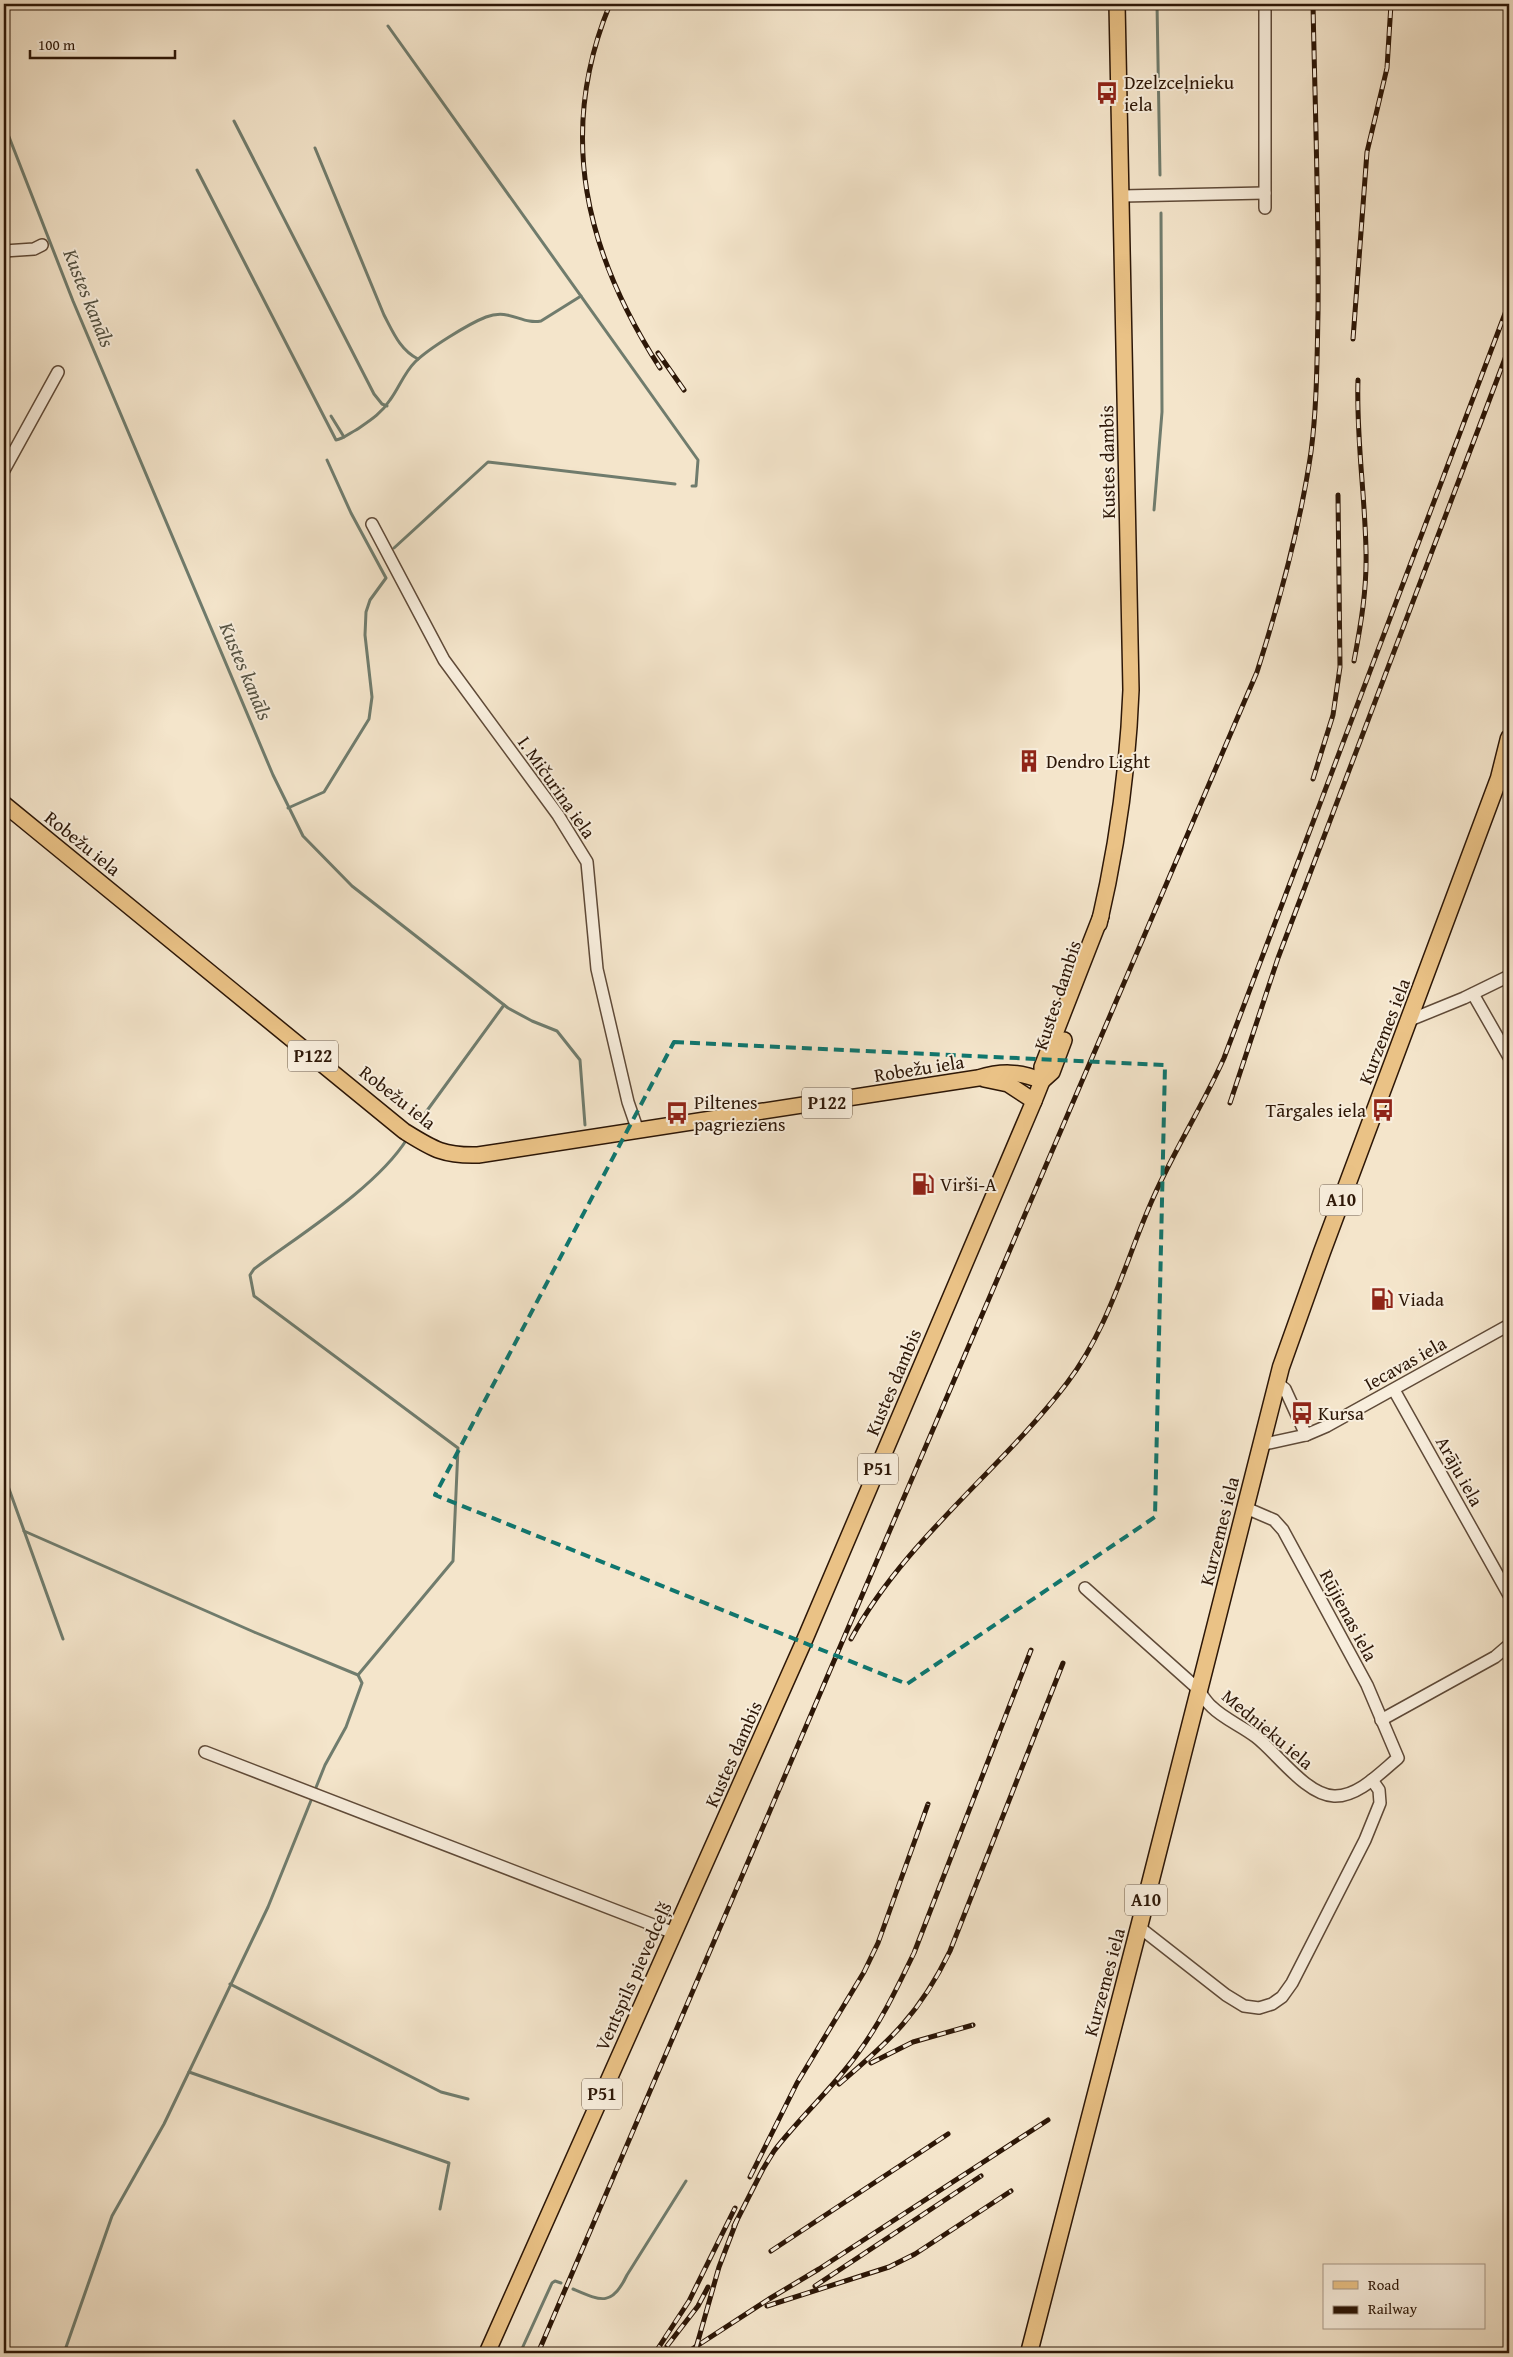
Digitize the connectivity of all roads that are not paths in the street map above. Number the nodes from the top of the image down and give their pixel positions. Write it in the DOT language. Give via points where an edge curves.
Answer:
graph roads {
  1 [pos="1117,4"];
  2 [pos="1265,4"];
  3 [pos="1265,193"];
  4 [pos="1122,196"];
  5 [pos="1264,208"];
  6 [pos="42,245"];
  7 [pos="4,250"];
  8 [pos="58,372"];
  9 [pos="4,470"];
  10 [pos="372,524"];
  11 [pos="1509,738"];
  12 [pos="4,804"];
  13 [pos="1509,976"];
  14 [pos="1473,994"];
  15 [pos="1410,1020"];
  16 [pos="1509,1057"];
  17 [pos="978,1078"];
  18 [pos="1042,1081"];
  19 [pos="1034,1101"];
  20 [pos="638,1131"];
  21 [pos="1509,1325"];
  22 [pos="1277,1383"];
  23 [pos="1394,1390"];
  24 [pos="1306,1435"];
  25 [pos="1260,1445"];
  26 [pos="1246,1508"];
  27 [pos="1085,1588"];
  28 [pos="1509,1595"];
  29 [pos="1509,1644"];
  30 [pos="1198,1689"];
  31 [pos="1381,1720"];
  32 [pos="205,1752"];
  33 [pos="1398,1758"];
  34 [pos="1372,1780"];
  35 [pos="718,1835"];
  36 [pos="1139,1927"];
  37 [pos="674,1933"];
  38 [pos="487,2353"];
  39 [pos="1028,2353"];
  1 -- 4 [label="main road, Kustes dambis"];
  2 -- 3 [label="street"];
  3 -- 4 [label="street"];
  3 -- 5 [label="street"];
  4 -- 18 [label="main road, Kustes dambis" via="1131,690 1123,800 1101,916 1042,1067"];
  6 -- 7 [label="street" via="34,249"];
  8 -- 9 [label="street"];
  10 -- 20 [label="street, I. Mičurina iela" via="444,660 558,815 588,862 597,970 628,1102"];
  11 -- 15 [label="highway, Kurzemes iela / A10" via="1499,778"];
  12 -- 20 [label="main road, Robežu iela / P122" via="404,1131 433,1149 455,1156 478,1155"];
  13 -- 14 [label="street"];
  14 -- 15 [label="street"];
  14 -- 16 [label="street"];
  15 -- 22 [label="highway, Kurzemes iela / A10" via="1322,1252"];
  17 -- 18 [label="main road, Robežu iela / P122" via="1008,1072"];
  17 -- 19 [label="main road, Robežu iela / P122" via="1008,1084"];
  17 -- 20 [label="main road, Robežu iela / P122"];
  18 -- 19 [label="main road, Kustes dambis"];
  19 -- 35 [label="main road, Kustes dambis / P51" via="806,1639"];
  21 -- 23 [label="street, Iecavas iela"];
  22 -- 24 [label="street" via="1285,1389"];
  22 -- 25 [label="highway, Kurzemes iela / A10"];
  23 -- 24 [label="street, Iecavas iela"];
  23 -- 28 [label="street, Arāju iela"];
  24 -- 25 [label="street, Iecavas iela"];
  25 -- 26 [label="highway, Kurzemes iela / A10"];
  26 -- 30 [label="highway, Kurzemes iela / A10"];
  26 -- 31 [label="street, Rūjienas iela" via="1274,1520 1283,1530 1367,1685"];
  27 -- 30 [label="street, Mednieku iela"];
  29 -- 31 [label="street" via="1495,1657"];
  30 -- 34 [label="street, Mednieku iela" via="1212,1707 1257,1737 1304,1782 1325,1794 1335,1796 1351,1792"];
  30 -- 36 [label="highway, Kurzemes iela / A10"];
  31 -- 33 [label="street, Rūjienas iela"];
  32 -- 37 [label="street"];
  33 -- 34 [label="street, Mednieku iela"];
  34 -- 36 [label="street" via="1379,1790 1380,1803 1365,1840 1292,1983 1272,2004 1259,2008 1244,2006"];
  35 -- 37 [label="main road, Ventspils pievedceļš / P51"];
  36 -- 39 [label="highway, Kurzemes iela / A10"];
  37 -- 38 [label="main road, Ventspils pievedceļš / P51"];
}
